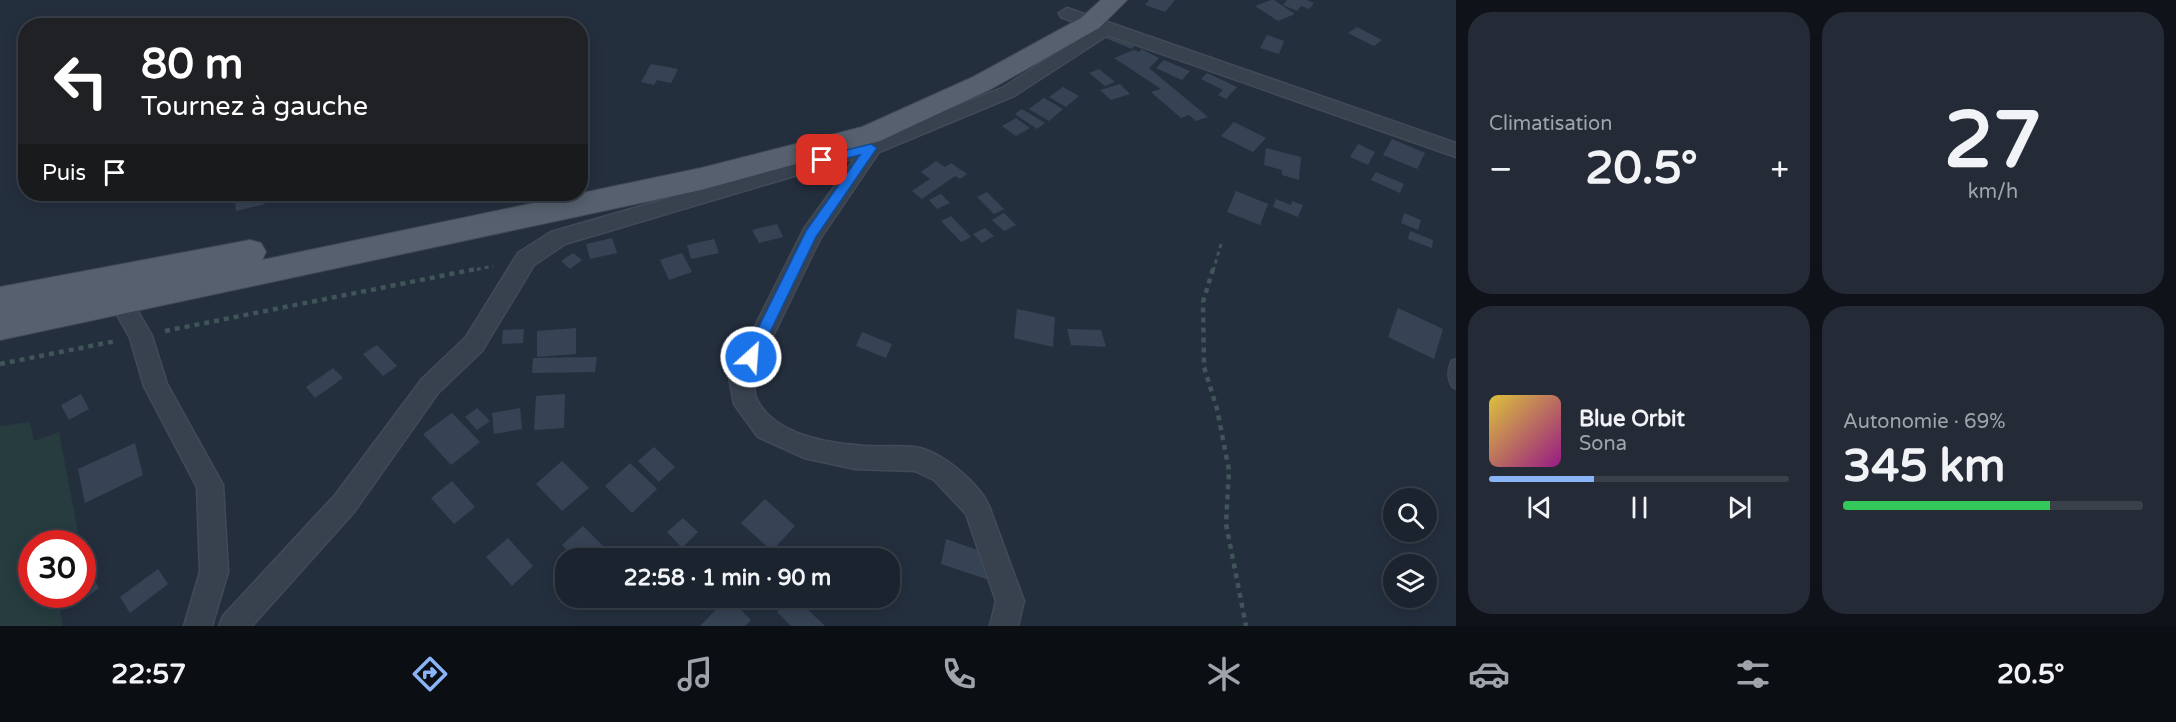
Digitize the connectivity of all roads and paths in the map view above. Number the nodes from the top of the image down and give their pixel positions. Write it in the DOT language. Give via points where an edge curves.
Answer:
graph roads {
  1 [pos="1115,0"];
  2 [pos="1087,16"];
  3 [pos="870,141"];
  4 [pos="1456,150"];
  5 [pos="588,180"];
  6 [pos="494,201"];
  7 [pos="1221,244"];
  8 [pos="526,259"];
  9 [pos="0,300"];
  10 [pos="122,302"];
  11 [pos="0,326"];
  12 [pos="141,336"];
  13 [pos="0,364"];
  14 [pos="1456,364"];
  15 [pos="1456,383"];
  16 [pos="198,626"];
  17 [pos="233,626"];
  18 [pos="1004,626"];
  19 [pos="1246,626"];
  1 -- 2 [label="main road"];
  2 -- 3 [label="main road" via="982,83"];
  2 -- 4 [label="street"];
  2 -- 5 [label="main road" via="866,113"];
  3 -- 8 [label="street" via="844,153 558,238"];
  3 -- 10 [label="main road"];
  3 -- 18 [label="street" via="811,235 741,377 746,404 767,429 804,447 855,457 917,459 943,472 976,506 1010,602"];
  6 -- 9 [label="main road"];
  7 -- 19 [label="path" via="1203,302 1204,367 1229,470 1226,524"];
  8 -- 12 [label="path"];
  8 -- 17 [label="street" via="474,344 430,386 345,503"];
  10 -- 11 [label="main road"];
  10 -- 12 [label="street"];
  12 -- 13 [label="path"];
  12 -- 16 [label="street" via="156,386 210,485 214,572"];
  14 -- 15 [label="lane"];
}
